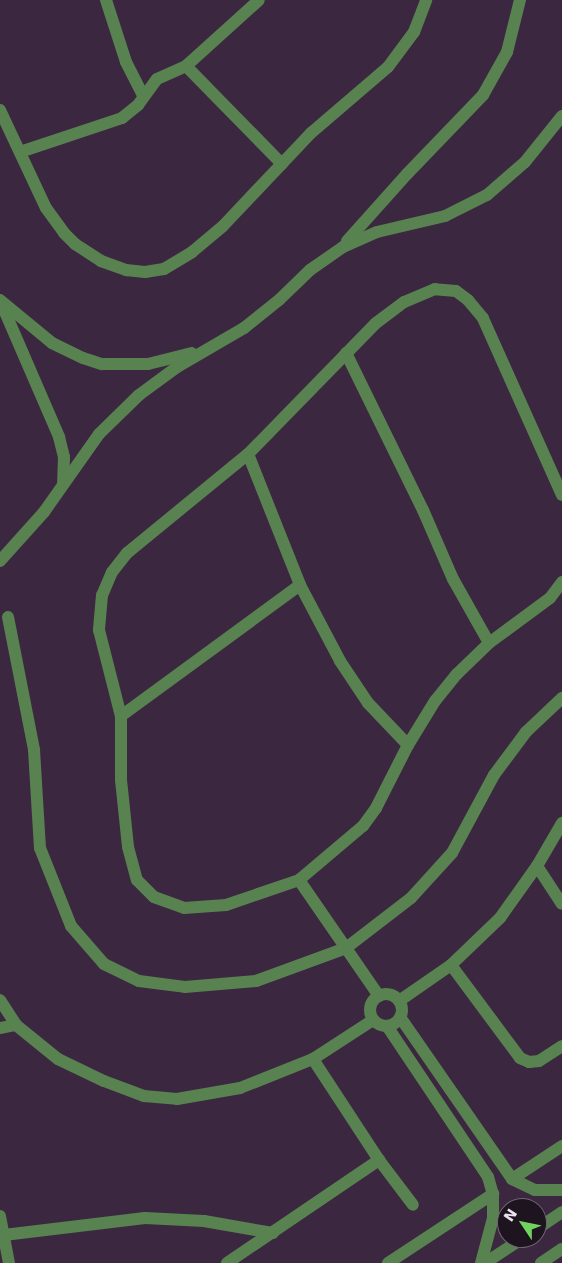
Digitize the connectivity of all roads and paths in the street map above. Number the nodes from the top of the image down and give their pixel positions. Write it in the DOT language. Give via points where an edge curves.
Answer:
graph roads {
  1 [pos="106,0"];
  2 [pos="259,0"];
  3 [pos="426,0"];
  4 [pos="520,0"];
  5 [pos="186,66"];
  6 [pos="144,97"];
  7 [pos="0,110"];
  8 [pos="562,116"];
  9 [pos="20,152"];
  10 [pos="282,164"];
  11 [pos="342,247"];
  12 [pos="0,300"];
  13 [pos="207,349"];
  14 [pos="346,353"];
  15 [pos="248,454"];
  16 [pos="63,485"];
  17 [pos="562,495"];
  18 [pos="0,561"];
  19 [pos="562,582"];
  20 [pos="300,585"];
  21 [pos="8,618"];
  22 [pos="490,643"];
  23 [pos="562,698"];
  24 [pos="121,716"];
  25 [pos="408,745"];
  26 [pos="562,823"];
  27 [pos="537,866"];
  28 [pos="299,880"];
  29 [pos="562,904"];
  30 [pos="346,948"];
  31 [pos="450,965"];
  32 [pos="379,996"];
  33 [pos="0,1000"];
  34 [pos="399,1001"];
  35 [pos="400,1017"];
  36 [pos="373,1020"];
  37 [pos="16,1025"];
  38 [pos="387,1026"];
  39 [pos="0,1028"];
  40 [pos="562,1046"];
  41 [pos="313,1059"];
  42 [pos="562,1146"];
  43 [pos="379,1160"];
  44 [pos="512,1179"];
  45 [pos="562,1190"];
  46 [pos="493,1194"];
  47 [pos="413,1205"];
  48 [pos="562,1212"];
  49 [pos="0,1216"];
  50 [pos="547,1222"];
  51 [pos="273,1233"];
  52 [pos="4,1235"];
  53 [pos="508,1248"];
  54 [pos="562,1249"];
  55 [pos="9,1263"];
  56 [pos="227,1263"];
  57 [pos="388,1263"];
  58 [pos="481,1263"];
  59 [pos="485,1263"];
  60 [pos="541,1263"];
  1 -- 6 [label="street" via="126,62"];
  2 -- 5 [label="street"];
  3 -- 10 [label="street" via="414,32 394,60 311,132"];
  4 -- 11 [label="street" via="507,52 483,95"];
  5 -- 6 [label="street" via="157,79"];
  5 -- 10 [label="street"];
  6 -- 9 [label="street" via="130,112 113,122"];
  7 -- 9 [label="street"];
  8 -- 11 [label="street" via="525,162 474,203 429,221 377,232"];
  9 -- 10 [label="street" via="46,208 64,233 101,261 136,272 164,269 192,252 243,206"];
  11 -- 13 [label="street" via="310,270 244,328"];
  12 -- 13 [label="street" via="52,343 102,364 148,364"];
  12 -- 16 [label="street" via="59,436 64,458"];
  13 -- 16 [label="street" via="158,381 117,415 85,451"];
  14 -- 15 [label="street"];
  14 -- 17 [label="street" via="375,324 404,302 435,289 456,292 468,300 483,318"];
  14 -- 22 [label="street" via="423,510 453,580"];
  15 -- 20 [label="street"];
  15 -- 24 [label="street" via="127,553 112,572 102,595 99,630"];
  16 -- 18 [label="street" via="28,532"];
  19 -- 22 [label="street" via="550,598"];
  20 -- 24 [label="street"];
  20 -- 25 [label="street" via="340,661 368,703"];
  21 -- 30 [label="street" via="34,750 40,848 71,926 104,964 138,981 185,987 256,981"];
  22 -- 25 [label="street" via="457,674 435,701"];
  23 -- 30 [label="street" via="526,732 494,775 452,853 411,898"];
  24 -- 28 [label="street" via="121,780 128,847 137,880 154,897 184,908 226,905"];
  25 -- 28 [label="street" via="376,808 363,826"];
  26 -- 27 [label="street"];
  27 -- 29 [label="street"];
  27 -- 31 [label="street" via="500,918"];
  28 -- 30 [label="street"];
  30 -- 32 [label="street"];
  31 -- 34 [label="street"];
  31 -- 40 [label="street" via="520,1058 529,1062 539,1061"];
  32 -- 34 [label="street" via="390,994"];
  32 -- 36 [label="street" via="370,1009"];
  33 -- 37 [label="street"];
  34 -- 35 [label="street"];
  35 -- 38 [label="street" via="393,1025"];
  35 -- 44 [label="street"];
  36 -- 38 [label="street"];
  36 -- 41 [label="street"];
  37 -- 39 [label="street"];
  37 -- 41 [label="street" via="58,1059 144,1096 177,1099 240,1088"];
  38 -- 46 [label="street" via="488,1177"];
  41 -- 43 [label="street"];
  42 -- 44 [label="street"];
  43 -- 47 [label="street"];
  43 -- 51 [label="street"];
  44 -- 45 [label="street" via="535,1190"];
  46 -- 57 [label="street"];
  46 -- 58 [label="street" via="494,1218"];
  48 -- 50 [label="street"];
  49 -- 52 [label="street"];
  51 -- 52 [label="street" via="204,1222 145,1218"];
  51 -- 56 [label="street"];
  52 -- 55 [label="street"];
  53 -- 59 [label="street"];
  54 -- 60 [label="street"];
}
